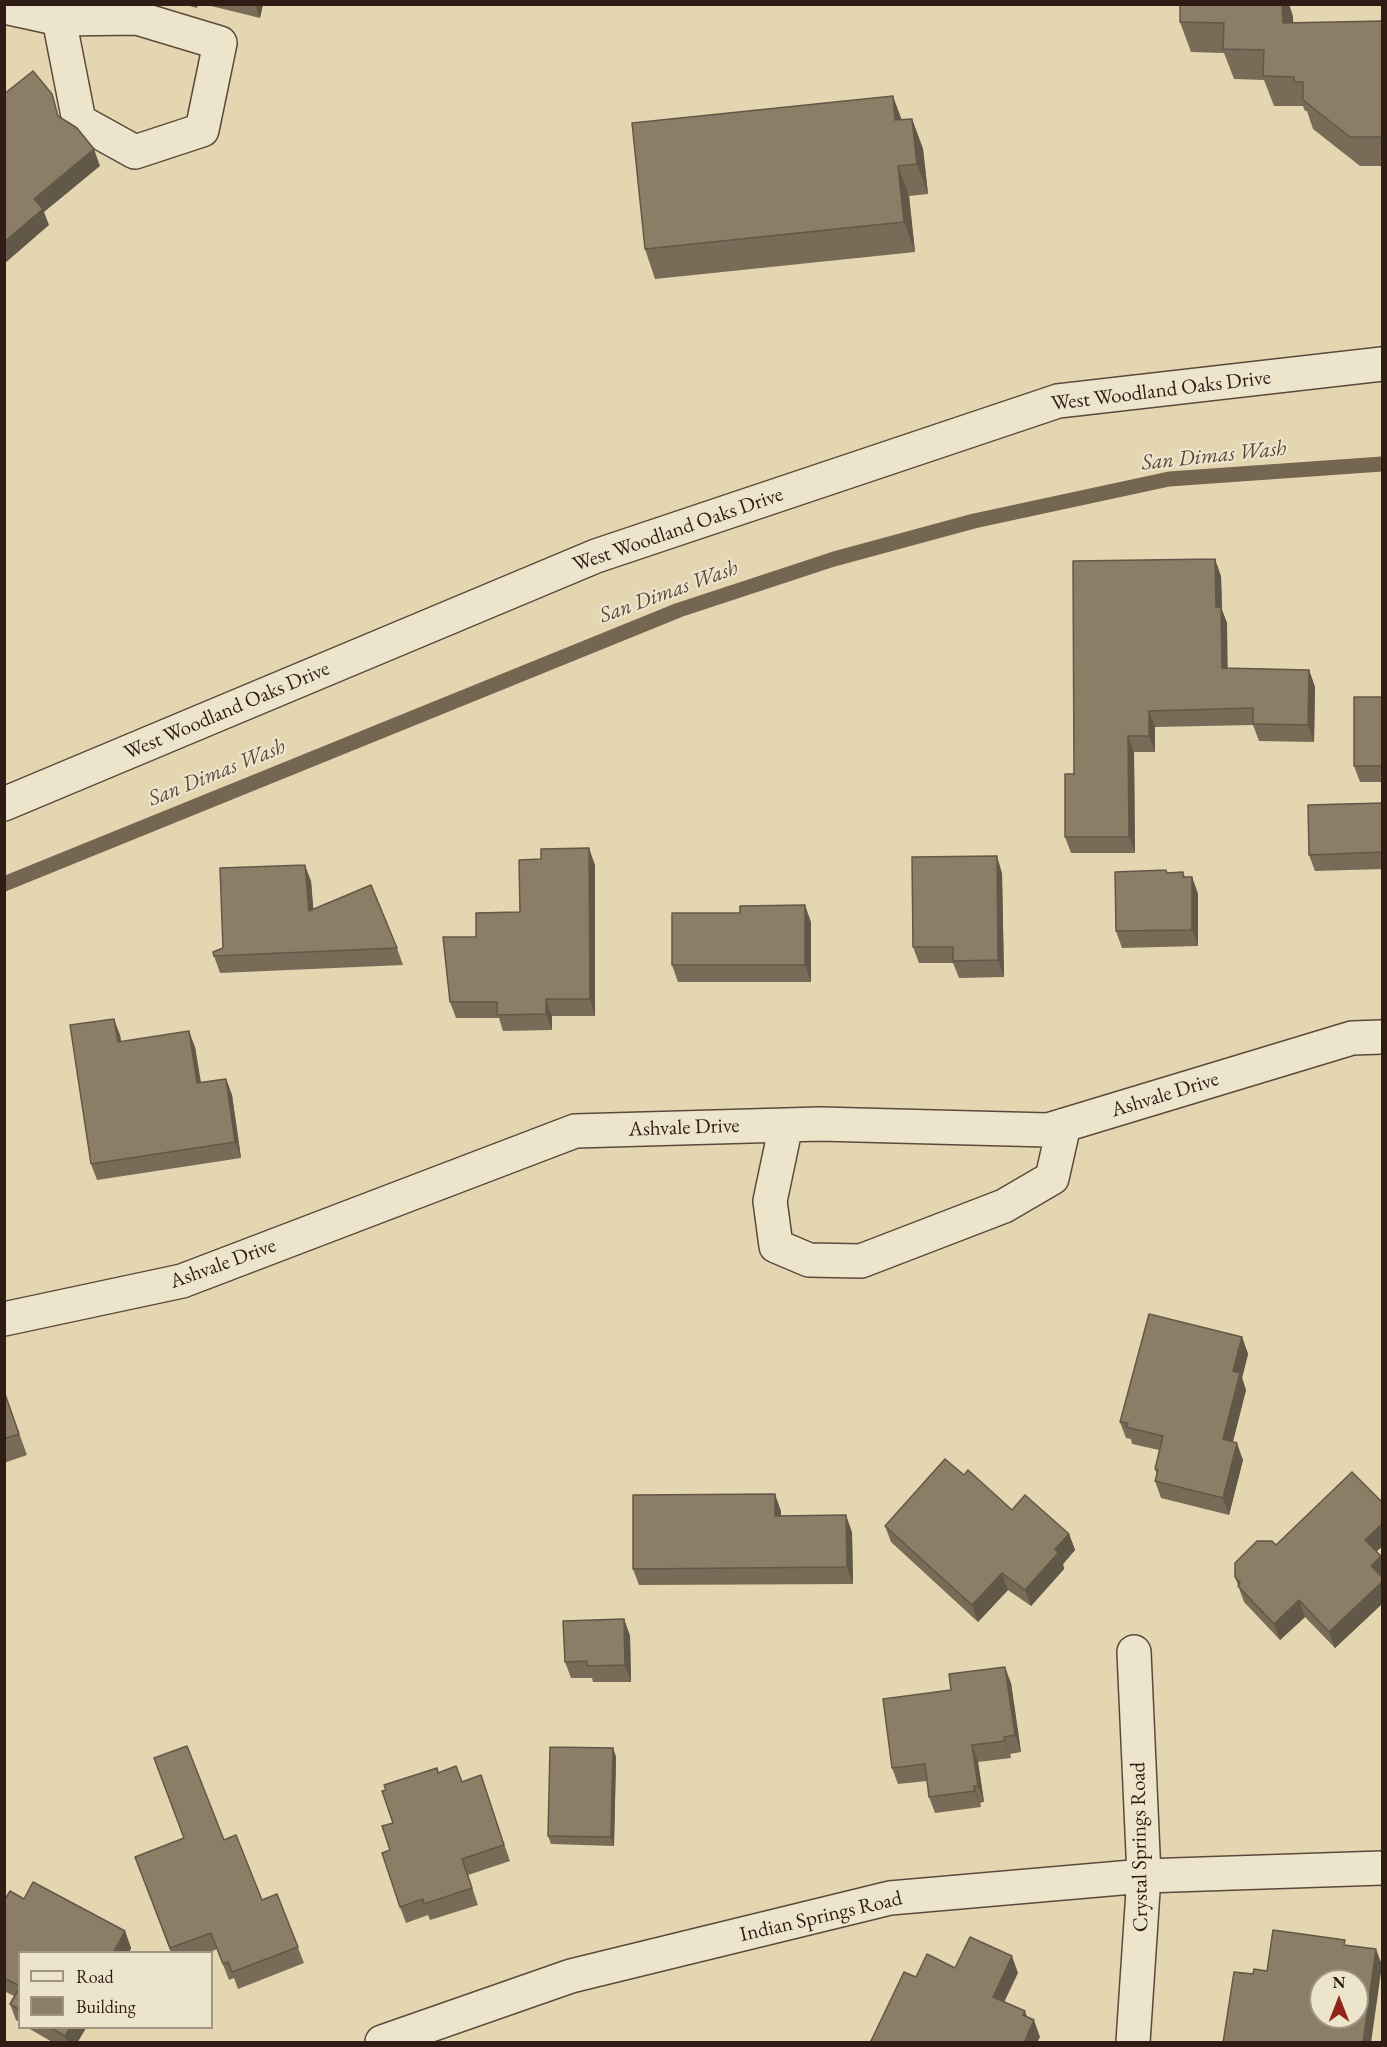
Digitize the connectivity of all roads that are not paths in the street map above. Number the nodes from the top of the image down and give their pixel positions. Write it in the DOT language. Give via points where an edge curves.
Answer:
graph roads {
  1 [pos="4,7"];
  2 [pos="59,19"];
  3 [pos="1383,364"];
  4 [pos="4,804"];
  5 [pos="1383,1038"];
  6 [pos="786,1125"];
  7 [pos="1064,1125"];
  8 [pos="4,1320"];
  9 [pos="1134,1652"];
  10 [pos="1383,1868"];
  11 [pos="1144,1876"];
  12 [pos="382,2043"];
  13 [pos="1133,2043"];
  1 -- 2 [label="street"];
  2 -- 2 [label="street" via="80,121 135,152 202,130 220,43 137,18"];
  3 -- 4 [label="street, West Woodland Oaks Drive" via="1058,401 596,556"];
  5 -- 7 [label="street, Ashvale Drive" via="1352,1038"];
  6 -- 7 [label="street, Ashvale Drive" via="1048,1130"];
  6 -- 7 [label="street" via="770,1201 776,1246 809,1260 861,1261 1004,1206 1052,1178"];
  6 -- 8 [label="street, Ashvale Drive" via="575,1131 182,1281"];
  9 -- 11 [label="street, Crystal Springs Road"];
  10 -- 11 [label="street, Indian Springs Road"];
  11 -- 12 [label="street, Indian Springs Road" via="890,1898 571,1976"];
  11 -- 13 [label="street, Crystal Springs Road"];
}
